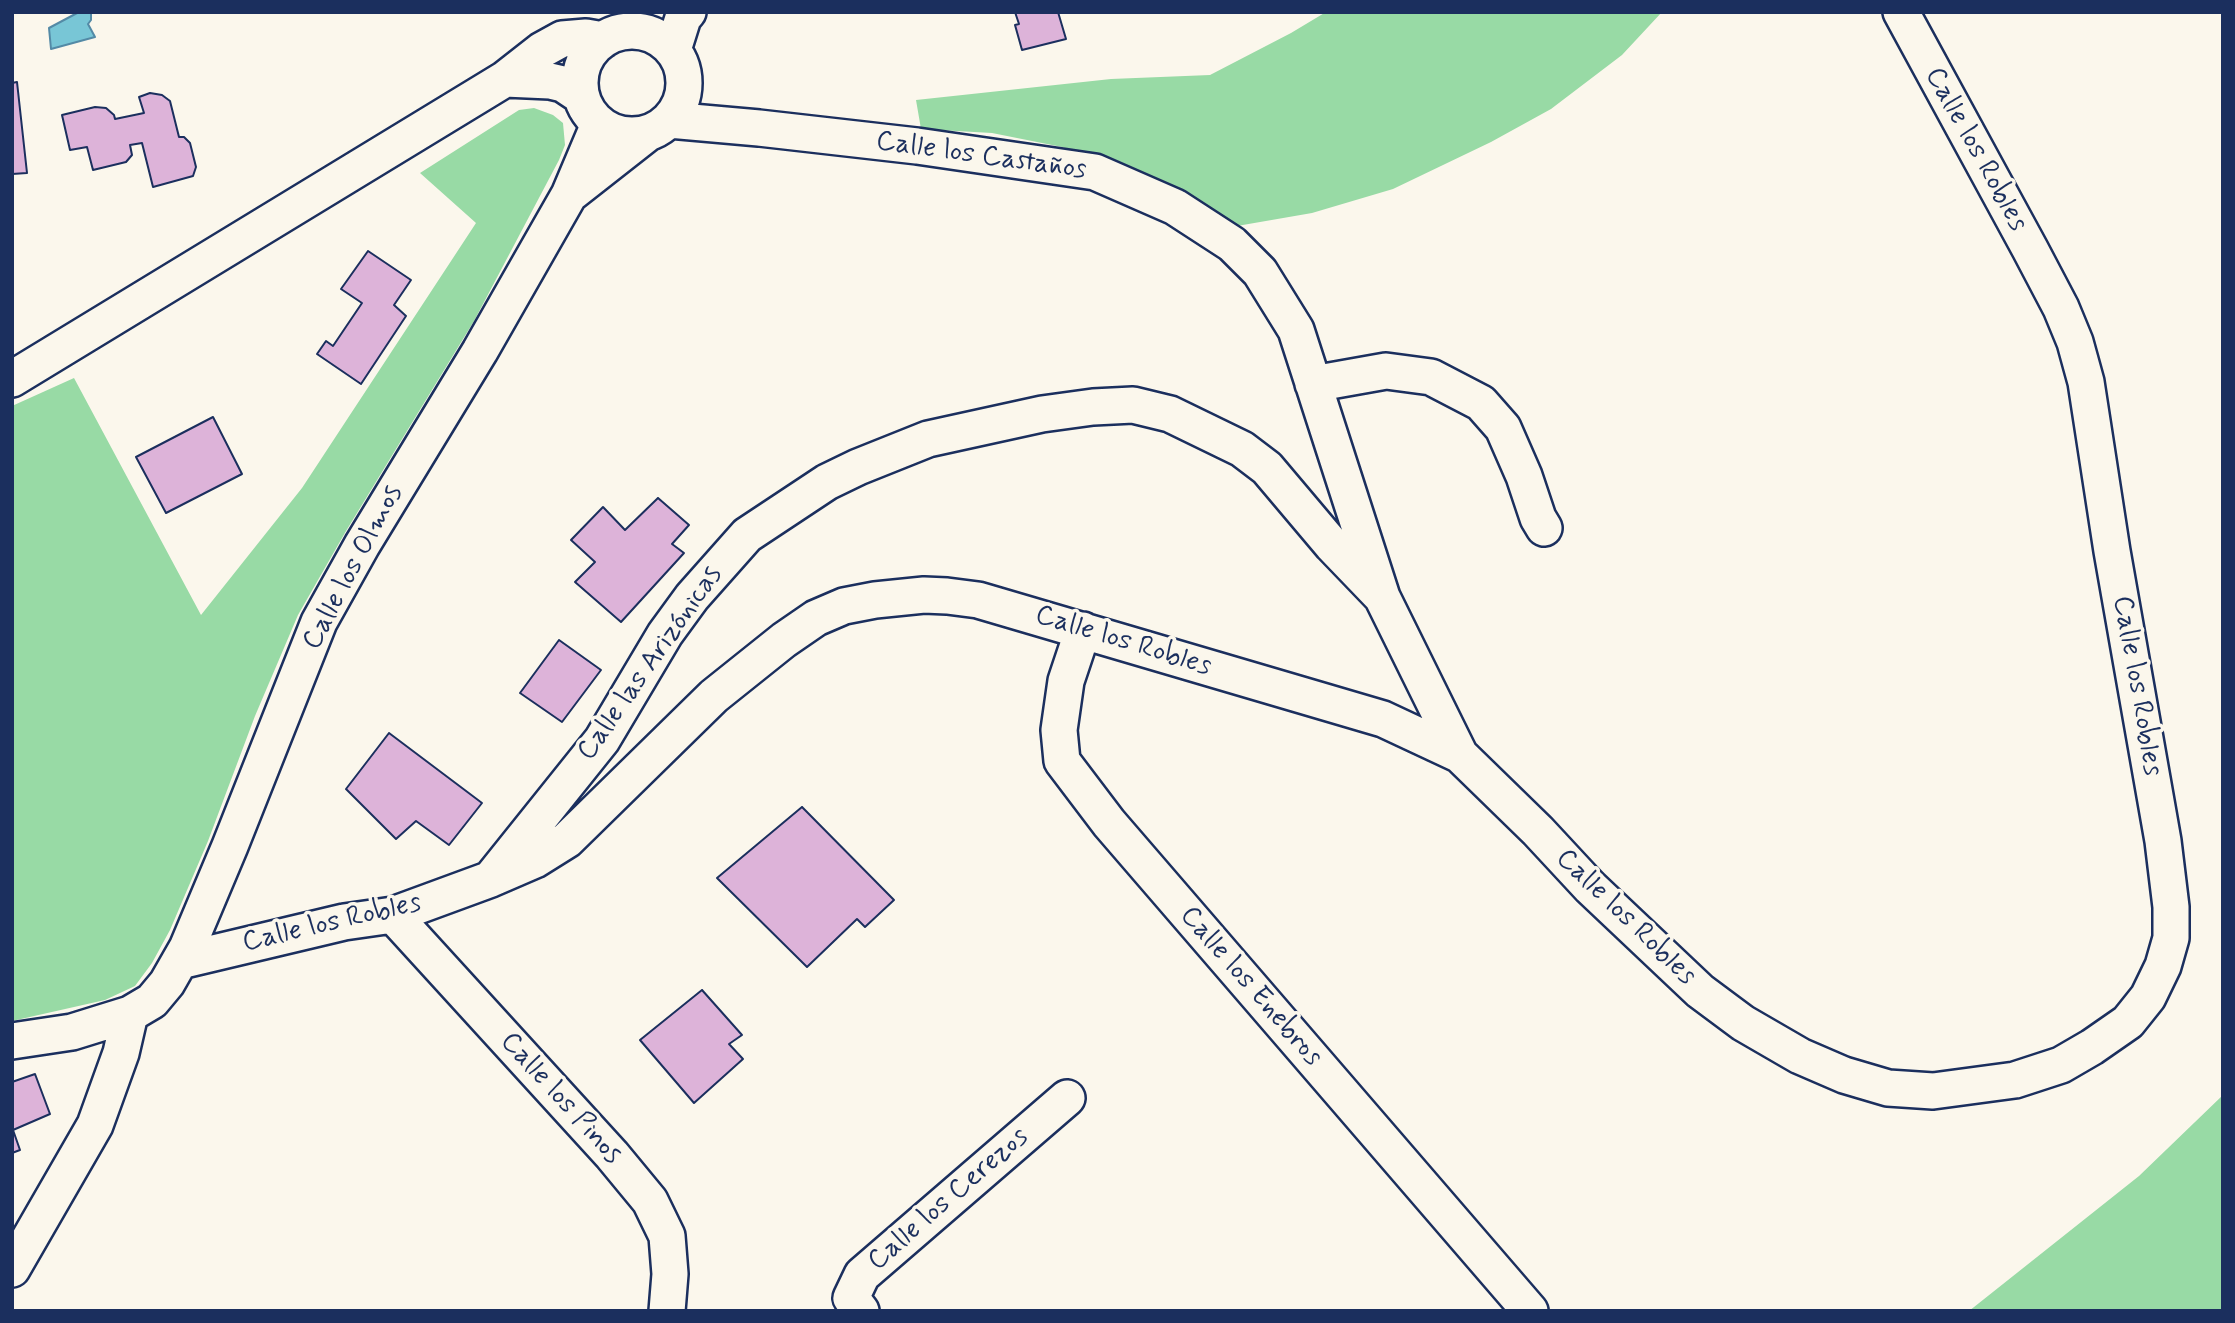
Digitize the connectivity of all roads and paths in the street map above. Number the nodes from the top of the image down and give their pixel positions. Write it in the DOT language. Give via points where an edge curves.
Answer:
graph roads {
  1 [pos="688,12"];
  2 [pos="1901,12"];
  3 [pos="618,24"];
  4 [pos="673,50"];
  5 [pos="505,79"];
  6 [pos="590,110"];
  7 [pos="667,115"];
  8 [pos="569,195"];
  9 [pos="12,379"];
  10 [pos="1313,384"];
  11 [pos="1544,528"];
  12 [pos="1382,597"];
  13 [pos="1083,630"];
  14 [pos="1460,755"];
  15 [pos="491,879"];
  16 [pos="393,915"];
  17 [pos="180,961"];
  18 [pos="130,1014"];
  19 [pos="12,1041"];
  20 [pos="1067,1098"];
  21 [pos="12,1269"];
  22 [pos="667,1311"];
  23 [pos="861,1311"];
  24 [pos="1530,1311"];
  1 -- 4 [label="street"];
  2 -- 14 [label="street, Calle los Robles" via="2061,308 2086,382 2171,907 2171,938 2148,997 2128,1022 2092,1048 2061,1065 2015,1080 1933,1091 1888,1087 1844,1074 1800,1056 1742,1023 1700,991"];
  3 -- 4 [label="street" via="660,39"];
  3 -- 5 [label="street" via="586,37 562,39"];
  3 -- 6 [label="street" via="588,55 580,75"];
  4 -- 7 [label="street" via="683,69"];
  5 -- 6 [label="street" via="563,84"];
  5 -- 9 [label="street"];
  6 -- 7 [label="street" via="614,132 631,136"];
  6 -- 8 [label="street, Calle los Olmos"];
  7 -- 8 [label="street, Calle los Olmos"];
  7 -- 10 [label="street, Calle los Castaños" via="710,106 759,128 1095,172 1175,207 1232,244 1260,272 1296,330"];
  8 -- 17 [label="street, Calle los Olmos" via="319,622"];
  10 -- 11 [label="street" via="1386,371 1431,377 1480,403 1503,428"];
  10 -- 12 [label="street, Calle los Castaños"];
  12 -- 14 [label="street, Calle los Castaños"];
  12 -- 15 [label="street, Calle las Arizónicas" via="1267,468 1242,449 1170,414 1133,405 1093,407 928,439 827,482 747,535 692,597 602,740"];
  13 -- 14 [label="street, Calle los Robles" via="1383,719"];
  13 -- 15 [label="street, Calle los Robles" via="978,600 947,596 844,606 784,640 714,695 567,840"];
  13 -- 24 [label="street, Calle los Enebros" via="1066,681 1059,730 1062,761 1109,823"];
  15 -- 16 [label="street, Calle los Robles"];
  16 -- 17 [label="street, Calle los Robles" via="344,922"];
  16 -- 22 [label="street, Calle los Pinos" via="650,1200 667,1236"];
  17 -- 18 [label="street, Calle los Olmos" via="152,1001"];
  18 -- 19 [label="street, Calle los Olmos" via="72,1032"];
  18 -- 21 [label="street" via="95,1125"];
  20 -- 23 [label="street, Calle los Cerezos" via="862,1275 852,1298"];
}
